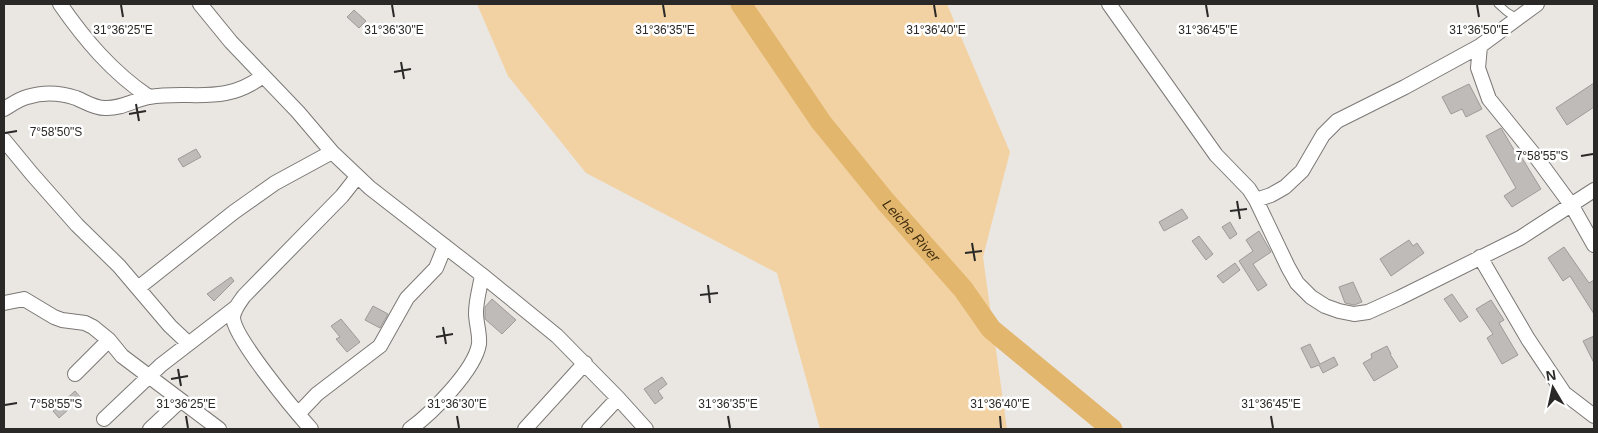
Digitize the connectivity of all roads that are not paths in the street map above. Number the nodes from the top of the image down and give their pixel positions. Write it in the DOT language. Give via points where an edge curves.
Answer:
graph roads {
  1 [pos="60,4"];
  2 [pos="200,4"];
  3 [pos="1109,4"];
  4 [pos="1498,4"];
  5 [pos="1537,4"];
  6 [pos="1518,18"];
  7 [pos="1480,46"];
  8 [pos="263,76"];
  9 [pos="149,97"];
  10 [pos="4,109"];
  11 [pos="4,140"];
  12 [pos="332,152"];
  13 [pos="357,176"];
  14 [pos="1594,190"];
  15 [pos="1256,200"];
  16 [pos="1572,206"];
  17 [pos="1594,244"];
  18 [pos="445,246"];
  19 [pos="1480,257"];
  20 [pos="482,275"];
  21 [pos="138,288"];
  22 [pos="4,303"];
  23 [pos="235,308"];
  24 [pos="109,340"];
  25 [pos="188,343"];
  26 [pos="584,363"];
  27 [pos="75,374"];
  28 [pos="148,376"];
  29 [pos="618,398"];
  30 [pos="180,401"];
  31 [pos="298,414"];
  32 [pos="1594,416"];
  33 [pos="104,418"];
  34 [pos="150,429"];
  35 [pos="219,429"];
  36 [pos="311,429"];
  37 [pos="410,429"];
  38 [pos="524,429"];
  39 [pos="589,429"];
  40 [pos="646,429"];
  1 -- 9 [label="street" via="98,53 131,85"];
  2 -- 8 [label="street"];
  3 -- 15 [label="street" via="1216,155"];
  4 -- 6 [label="lane"];
  5 -- 6 [label="street"];
  6 -- 7 [label="street"];
  7 -- 15 [label="street" via="1337,121 1323,134 1302,171 1285,187"];
  7 -- 16 [label="street" via="1478,68 1489,99"];
  8 -- 9 [label="street" via="250,87 213,96"];
  8 -- 12 [label="street"];
  9 -- 10 [label="street" via="105,108 70,96 40,95 27,97"];
  11 -- 21 [label="street" via="77,225"];
  12 -- 13 [label="street"];
  12 -- 21 [label="street" via="275,183"];
  13 -- 18 [label="street"];
  13 -- 23 [label="street" via="342,196"];
  14 -- 16 [label="street"];
  15 -- 19 [label="street" via="1297,283 1311,297 1339,311 1368,312"];
  16 -- 17 [label="street"];
  16 -- 19 [label="street" via="1520,238"];
  18 -- 20 [label="street"];
  18 -- 31 [label="street" via="436,268 407,298 380,346 317,394"];
  19 -- 32 [label="street" via="1564,393"];
  20 -- 26 [label="street" via="557,336"];
  20 -- 37 [label="street" via="476,314 479,343 472,364 436,408"];
  21 -- 25 [label="street"];
  22 -- 24 [label="street" via="24,299 62,320 93,327"];
  23 -- 25 [label="street"];
  23 -- 31 [label="street" via="237,330"];
  24 -- 27 [label="street"];
  24 -- 28 [label="street" via="122,356"];
  25 -- 28 [label="street"];
  26 -- 29 [label="street"];
  26 -- 38 [label="street"];
  28 -- 30 [label="street"];
  28 -- 33 [label="street"];
  29 -- 39 [label="street"];
  29 -- 40 [label="street"];
  30 -- 34 [label="street"];
  30 -- 35 [label="street"];
  31 -- 36 [label="street"];
}
